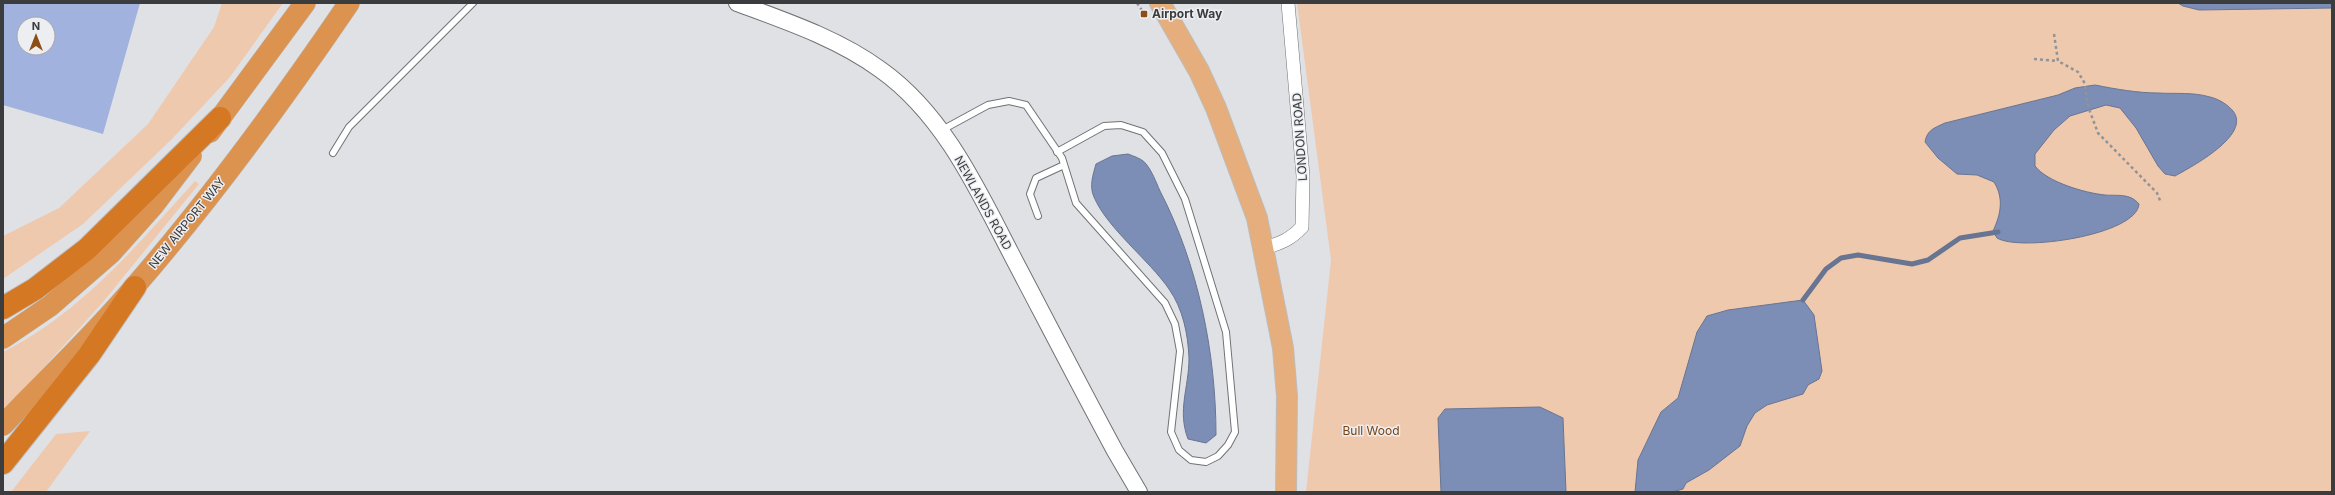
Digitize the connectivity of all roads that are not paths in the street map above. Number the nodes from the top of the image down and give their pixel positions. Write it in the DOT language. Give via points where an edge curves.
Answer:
graph roads {
  1 [pos="305,3"];
  2 [pos="349,3"];
  3 [pos="474,3"];
  4 [pos="737,3"];
  5 [pos="1160,3"];
  6 [pos="1288,3"];
  7 [pos="220,118"];
  8 [pos="942,130"];
  9 [pos="1057,152"];
  10 [pos="333,153"];
  11 [pos="1064,165"];
  12 [pos="1038,216"];
  13 [pos="1263,248"];
  14 [pos="135,287"];
  15 [pos="3,308"];
  16 [pos="3,338"];
  17 [pos="3,425"];
  18 [pos="3,463"];
  19 [pos="1139,492"];
  20 [pos="1286,492"];
  1 -- 7 [label="highway"];
  2 -- 14 [label="highway, NEW AIRPORT WAY" via="242,154"];
  3 -- 10 [label="lane" via="349,126"];
  4 -- 8 [label="street, NEWLANDS ROAD" via="850,50 881,70 912,95"];
  5 -- 13 [label="main road" via="1199,71 1216,108 1257,218"];
  6 -- 13 [label="street, LONDON ROAD" via="1303,176 1302,227 1282,243"];
  7 -- 15 [label="highway" via="87,249 35,289"];
  7 -- 16 [label="highway" via="153,206 111,252 50,306"];
  8 -- 9 [label="lane" via="988,105 1009,100 1026,105"];
  8 -- 19 [label="street, NEWLANDS ROAD" via="982,199 1111,444"];
  9 -- 11 [label="lane"];
  9 -- 11 [label="lane" via="1104,126 1121,125 1143,132 1162,152 1185,199 1226,332 1235,432 1228,446 1218,456 1206,462 1191,460 1178,450 1171,432 1180,351 1175,324 1165,303 1076,203"];
  11 -- 12 [label="lane" via="1036,178 1030,194"];
  13 -- 20 [label="main road" via="1283,348 1287,425"];
  14 -- 17 [label="highway, NEW AIRPORT WAY"];
  14 -- 18 [label="highway" via="89,355"];
}
